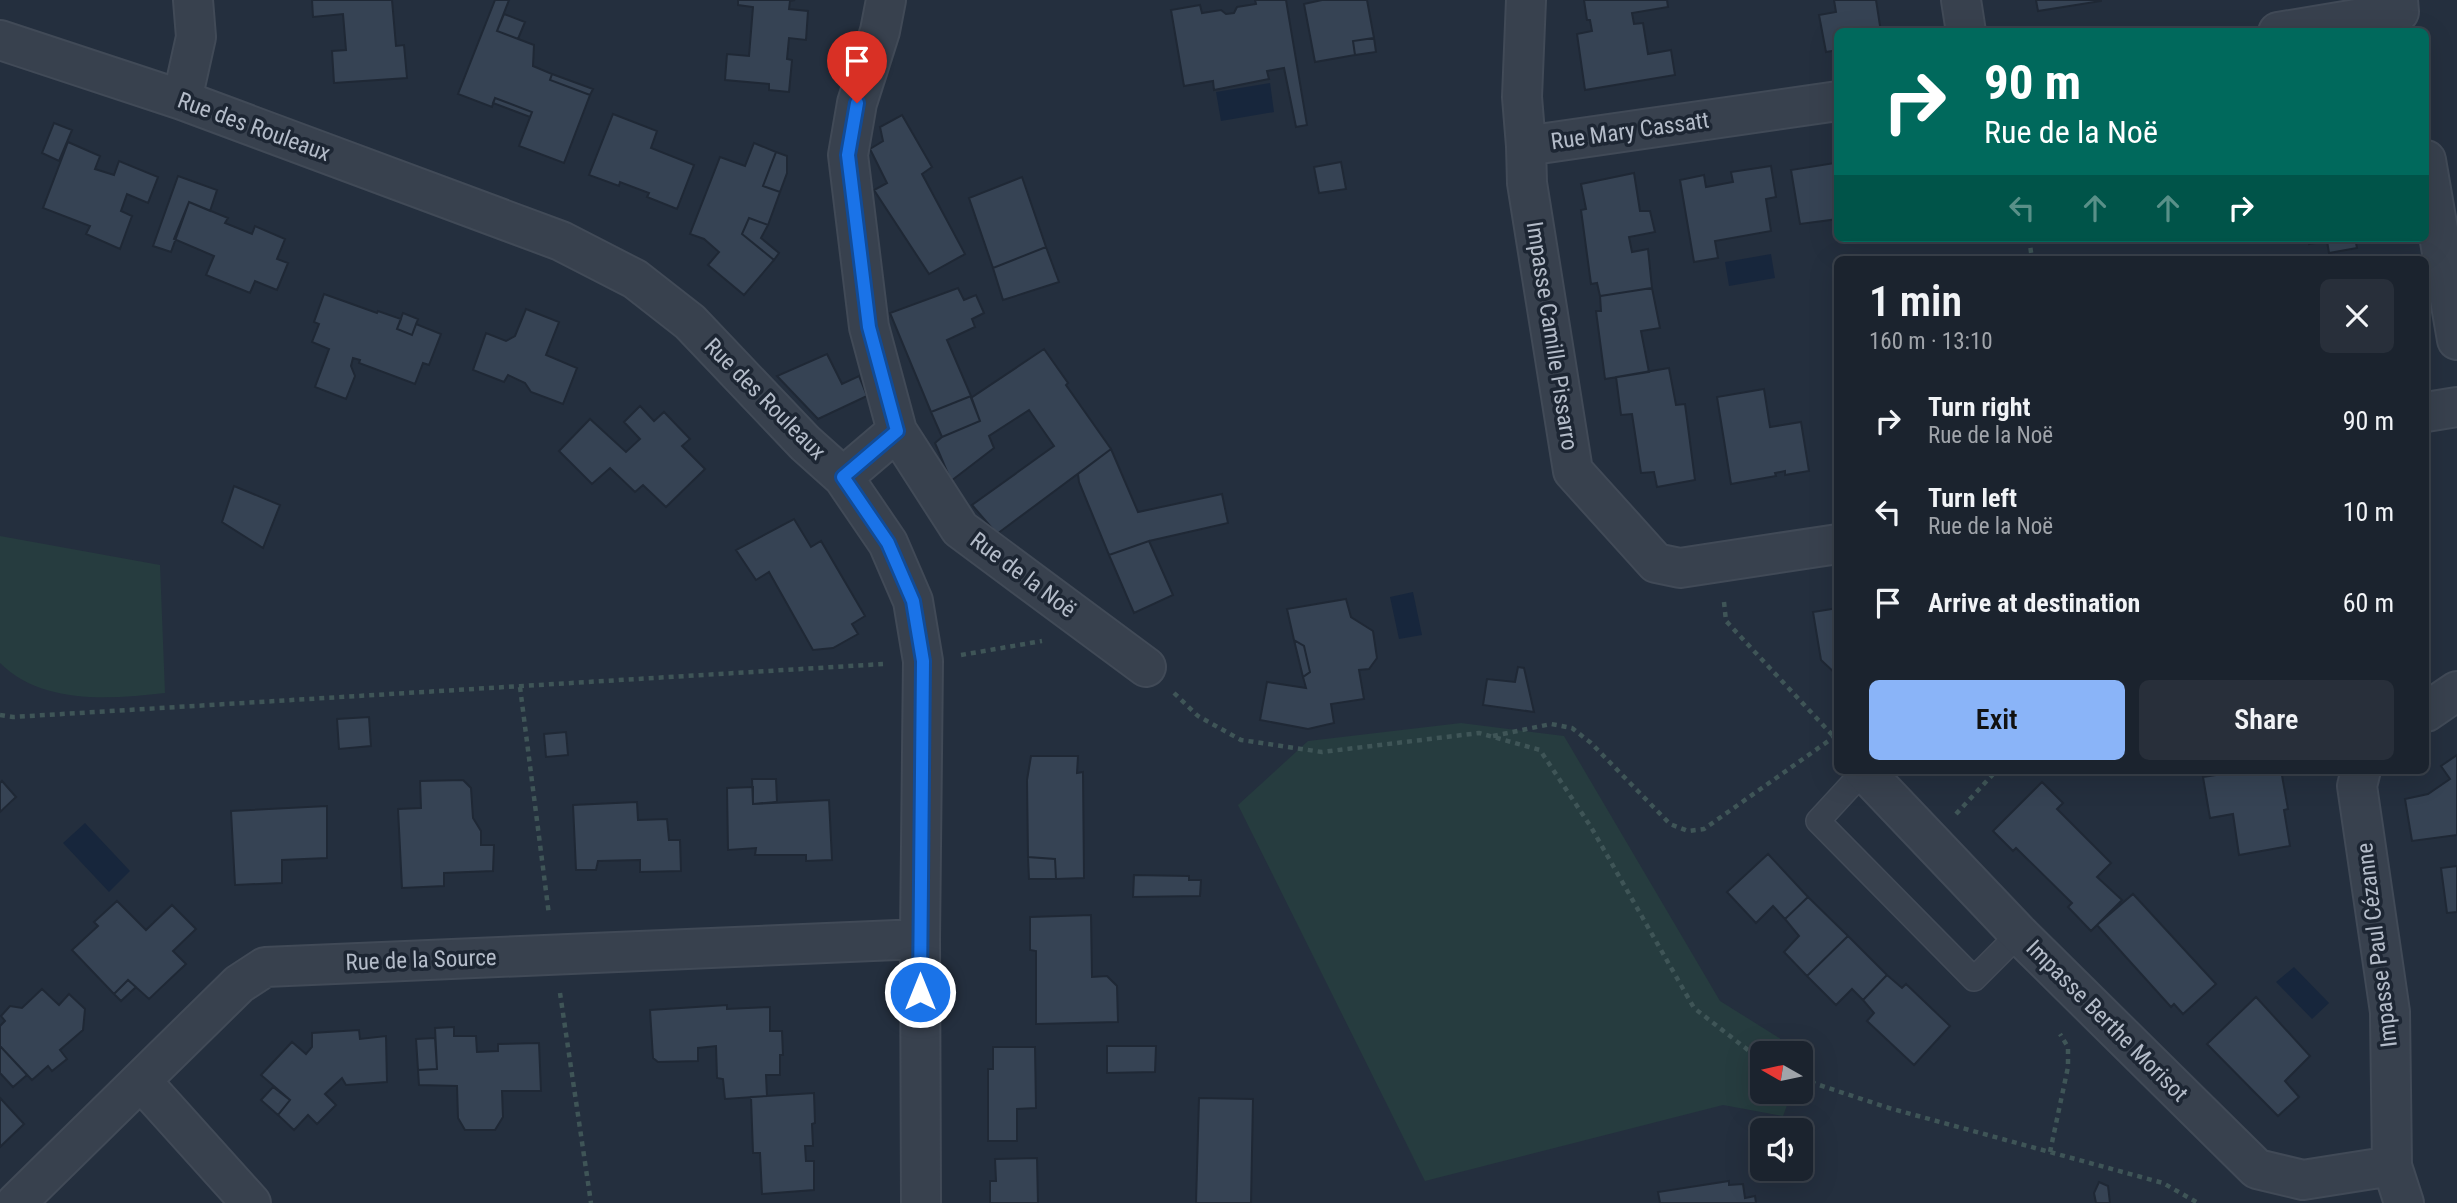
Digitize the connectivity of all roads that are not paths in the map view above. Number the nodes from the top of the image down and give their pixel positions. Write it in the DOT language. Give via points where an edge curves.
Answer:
graph roads {
  1 [pos="193,0"];
  2 [pos="886,0"];
  3 [pos="1526,0"];
  4 [pos="1961,0"];
  5 [pos="2400,14"];
  6 [pos="1965,28"];
  7 [pos="2304,28"];
  8 [pos="0,40"];
  9 [pos="183,100"];
  10 [pos="1834,102"];
  11 [pos="1525,146"];
  12 [pos="2429,177"];
  13 [pos="2457,340"];
  14 [pos="2457,407"];
  15 [pos="2429,412"];
  16 [pos="897,431"];
  17 [pos="843,477"];
  18 [pos="1834,545"];
  19 [pos="1146,667"];
  20 [pos="2457,691"];
  21 [pos="2429,710"];
  22 [pos="1861,774"];
  23 [pos="1867,774"];
  24 [pos="2360,774"];
  25 [pos="2019,934"];
  26 [pos="920,939"];
  27 [pos="142,1082"];
  28 [pos="2392,1166"];
  29 [pos="16,1203"];
  30 [pos="251,1203"];
  31 [pos="922,1203"];
  32 [pos="2404,1203"];
  1 -- 9 [label="street" via="196,37"];
  2 -- 16 [label="street, Rue de la Noë" via="857,103 848,155 869,327"];
  3 -- 11 [label="street, Rue Mary Cassatt"];
  4 -- 6 [label="street"];
  5 -- 7 [label="street"];
  8 -- 9 [label="street, Rue des Rouleaux"];
  9 -- 17 [label="street, Rue des Rouleaux" via="561,241 635,279 690,323"];
  10 -- 11 [label="street, Rue Mary Cassatt"];
  11 -- 18 [label="street, Impasse Camille Pissarro" via="1573,471 1656,563 1680,568"];
  12 -- 13 [label="street"];
  14 -- 15 [label="street"];
  16 -- 17 [label="street"];
  16 -- 19 [label="street, Rue de la Noë" via="960,529"];
  17 -- 26 [label="street, Rue des Rouleaux" via="888,543 913,601 923,661"];
  20 -- 21 [label="street"];
  22 -- 25 [label="lane" via="1818,821 1974,979"];
  23 -- 25 [label="street, Impasse Berthe Morisot"];
  24 -- 28 [label="street, Impasse Paul Cézanne" via="2357,786 2390,1012"];
  25 -- 28 [label="street, Impasse Berthe Morisot" via="2257,1170 2303,1180"];
  26 -- 27 [label="street, Rue de la Source" via="265,967 239,984"];
  26 -- 31 [label="street, Rue des Rouleaux"];
  27 -- 29 [label="street, Rue de la Source"];
  27 -- 30 [label="street"];
  28 -- 32 [label="street, Impasse Paul Cézanne"];
}
